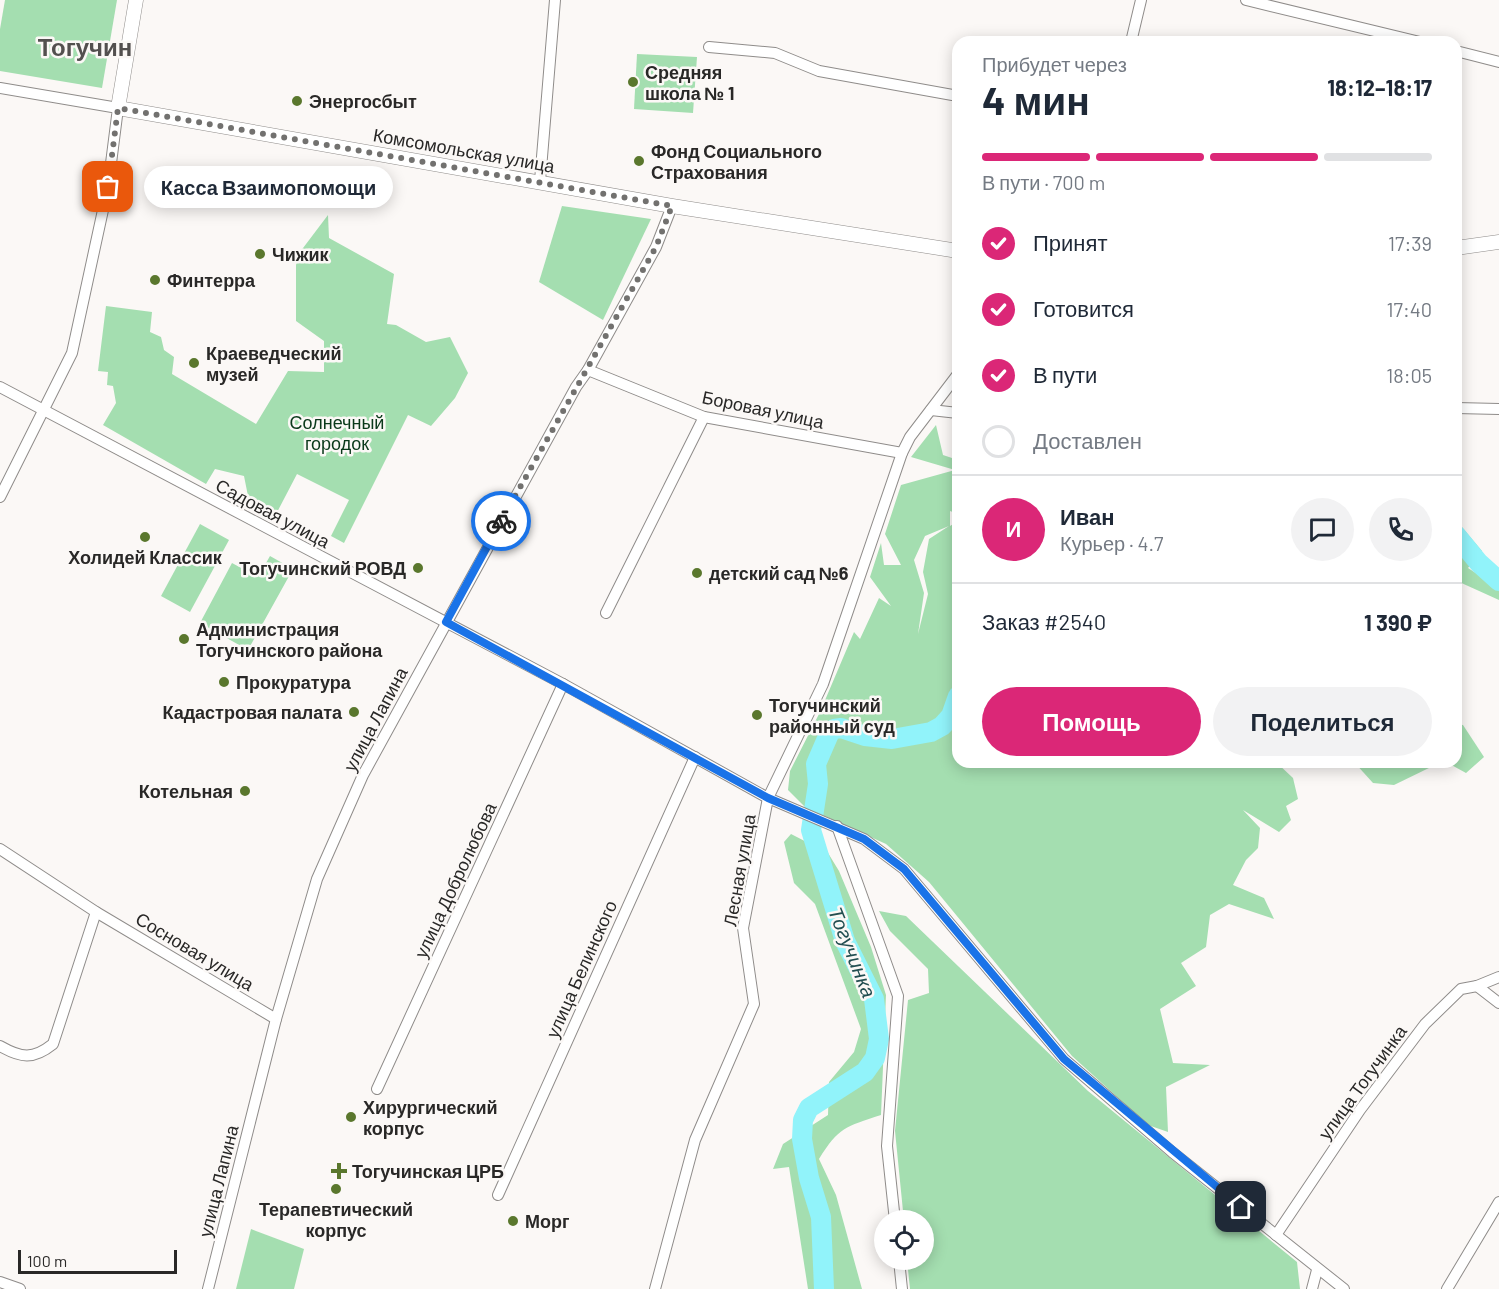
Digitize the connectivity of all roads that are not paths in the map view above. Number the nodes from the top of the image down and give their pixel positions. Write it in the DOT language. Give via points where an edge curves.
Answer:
graph roads {
  1 [pos="136,0"];
  2 [pos="555,0"];
  3 [pos="1141,0"];
  4 [pos="1246,0"];
  5 [pos="1132,36"];
  6 [pos="1395,36"];
  7 [pos="709,47"];
  8 [pos="1462,53"];
  9 [pos="1499,62"];
  10 [pos="0,88"];
  11 [pos="952,95"];
  12 [pos="118,108"];
  13 [pos="540,181"];
  14 [pos="672,206"];
  15 [pos="1499,242"];
  16 [pos="1462,247"];
  17 [pos="952,250"];
  18 [pos="588,370"];
  19 [pos="952,382"];
  20 [pos="0,387"];
  21 [pos="1462,408"];
  22 [pos="1499,409"];
  23 [pos="931,410"];
  24 [pos="44,411"];
  25 [pos="952,412"];
  26 [pos="704,417"];
  27 [pos="902,453"];
  28 [pos="0,497"];
  29 [pos="606,613"];
  30 [pos="446,622"];
  31 [pos="563,684"];
  32 [pos="695,757"];
  33 [pos="768,798"];
  34 [pos="837,826"];
  35 [pos="0,849"];
  36 [pos="96,912"];
  37 [pos="1499,976"];
  38 [pos="1477,986"];
  39 [pos="1499,1003"];
  40 [pos="276,1019"];
  41 [pos="0,1046"];
  42 [pos="377,1089"];
  43 [pos="498,1195"];
  44 [pos="1499,1202"];
  45 [pos="894,1210"];
  46 [pos="1276,1235"];
  47 [pos="900,1270"];
  48 [pos="1317,1270"];
  49 [pos="0,1282"];
  50 [pos="20,1289"];
  51 [pos="208,1289"];
  52 [pos="655,1289"];
  53 [pos="902,1289"];
  54 [pos="1312,1289"];
  55 [pos="1344,1289"];
  56 [pos="1447,1289"];
  1 -- 12 [label="main road"];
  2 -- 13 [label="street"];
  3 -- 5 [label="street"];
  4 -- 6 [label="street"];
  7 -- 11 [label="street" via="776,53 819,71"];
  8 -- 9 [label="street"];
  10 -- 12 [label="street, Комсомольская улица"];
  12 -- 13 [label="main road, Комсомольская улица"];
  12 -- 24 [label="street" via="108,187 82,315 72,353"];
  13 -- 14 [label="main road, Комсомольская улица"];
  14 -- 17 [label="main road, Комсомольская улица"];
  14 -- 18 [label="street, улица Лапина" via="656,247"];
  15 -- 16 [label="main road"];
  18 -- 26 [label="street, Боровая улица"];
  18 -- 30 [label="street, улица Лапина"];
  19 -- 23 [label="street, Лесная улица"];
  20 -- 24 [label="street, Садовая улица"];
  21 -- 22 [label="street"];
  23 -- 25 [label="street"];
  23 -- 27 [label="street, Лесная улица"];
  24 -- 28 [label="street"];
  24 -- 30 [label="street, Садовая улица"];
  26 -- 27 [label="street, Боровая улица"];
  26 -- 29 [label="street"];
  27 -- 33 [label="street, Лесная улица" via="823,684"];
  30 -- 31 [label="street, Садовая улица"];
  30 -- 40 [label="street, улица Лапина" via="363,775 317,879"];
  31 -- 32 [label="street, Садовая улица"];
  31 -- 42 [label="street, улица Добролюбова"];
  32 -- 33 [label="street, Садовая улица"];
  32 -- 43 [label="street, улица Белинского"];
  33 -- 34 [label="street, Садовая улица"];
  33 -- 52 [label="street, Лесная улица" via="743,928 754,1004 695,1140"];
  34 -- 45 [label="street" via="898,996 887,1146"];
  34 -- 46 [label="street, Садовая улица" via="864,839 904,869 1064,1059"];
  35 -- 36 [label="street, Сосновая улица"];
  36 -- 40 [label="street, Сосновая улица"];
  36 -- 41 [label="street" via="52,1044 40,1054 17,1056"];
  37 -- 38 [label="street, улица Тогучинка"];
  38 -- 39 [label="street"];
  38 -- 46 [label="street, улица Тогучинка" via="1461,989 1425,1024 1360,1110"];
  40 -- 51 [label="street, улица Лапина"];
  44 -- 56 [label="street"];
  46 -- 48 [label="street, Садовая улица"];
  47 -- 53 [label="street"];
  48 -- 54 [label="street"];
  48 -- 55 [label="street, Садовая улица"];
  49 -- 50 [label="street"];
}
